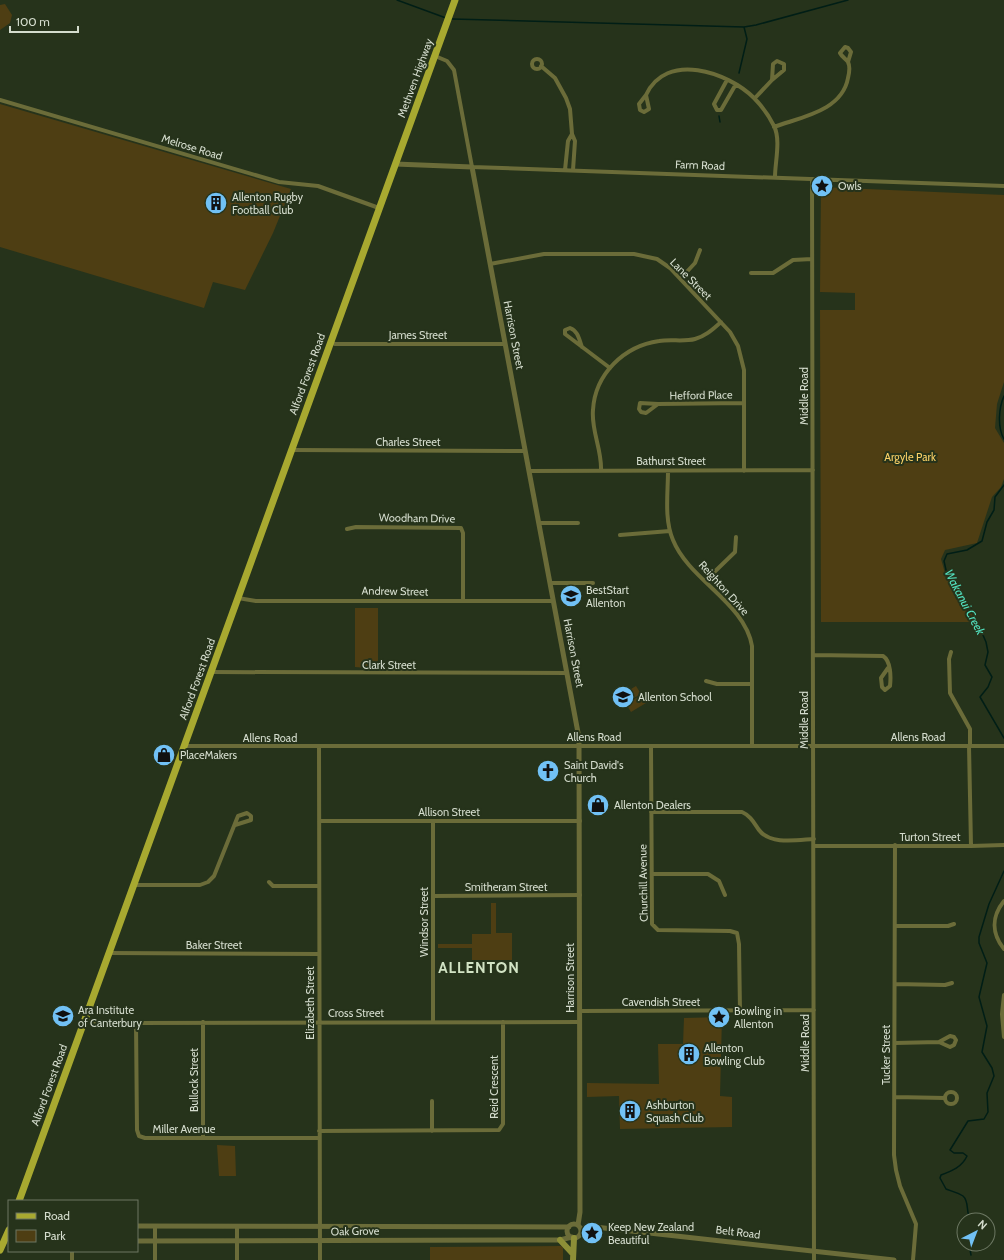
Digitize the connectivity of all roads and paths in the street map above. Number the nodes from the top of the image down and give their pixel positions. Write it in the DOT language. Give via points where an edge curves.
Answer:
graph roads {
  1 [pos="455,0"];
  2 [pos="434,56"];
  3 [pos="848,62"];
  4 [pos="541,66"];
  5 [pos="727,80"];
  6 [pos="772,80"];
  7 [pos="736,84"];
  8 [pos="646,95"];
  9 [pos="755,98"];
  10 [pos="0,100"];
  11 [pos="774,126"];
  12 [pos="572,134"];
  13 [pos="395,164"];
  14 [pos="472,167"];
  15 [pos="565,170"];
  16 [pos="572,170"];
  17 [pos="775,177"];
  18 [pos="812,179"];
  19 [pos="1004,186"];
  20 [pos="379,208"];
  21 [pos="700,250"];
  22 [pos="812,259"];
  23 [pos="490,264"];
  24 [pos="751,273"];
  25 [pos="681,278"];
  26 [pos="721,322"];
  27 [pos="331,342"];
  28 [pos="505,344"];
  29 [pos="582,347"];
  30 [pos="610,368"];
  31 [pos="658,404"];
  32 [pos="743,404"];
  33 [pos="291,450"];
  34 [pos="525,451"];
  35 [pos="601,470"];
  36 [pos="668,470"];
  37 [pos="744,470"];
  38 [pos="813,470"];
  39 [pos="529,471"];
  40 [pos="578,523"];
  41 [pos="539,524"];
  42 [pos="347,529"];
  43 [pos="670,531"];
  44 [pos="620,535"];
  45 [pos="736,537"];
  46 [pos="705,581"];
  47 [pos="550,583"];
  48 [pos="593,583"];
  49 [pos="238,598"];
  50 [pos="463,601"];
  51 [pos="554,601"];
  52 [pos="951,652"];
  53 [pos="813,655"];
  54 [pos="888,668"];
  55 [pos="211,672"];
  56 [pos="567,673"];
  57 [pos="706,681"];
  58 [pos="752,684"];
  59 [pos="184,746"];
  60 [pos="319,746"];
  61 [pos="580,746"];
  62 [pos="651,746"];
  63 [pos="752,746"];
  64 [pos="813,746"];
  65 [pos="970,746"];
  66 [pos="1004,746"];
  67 [pos="651,812"];
  68 [pos="319,821"];
  69 [pos="433,821"];
  70 [pos="580,821"];
  71 [pos="235,824"];
  72 [pos="814,839"];
  73 [pos="895,845"];
  74 [pos="814,846"];
  75 [pos="971,846"];
  76 [pos="1004,846"];
  77 [pos="652,874"];
  78 [pos="270,882"];
  79 [pos="134,884"];
  80 [pos="319,886"];
  81 [pos="580,895"];
  82 [pos="725,895"];
  83 [pos="433,896"];
  84 [pos="1004,901"];
  85 [pos="954,924"];
  86 [pos="895,926"];
  87 [pos="1004,949"];
  88 [pos="109,952"];
  89 [pos="319,954"];
  90 [pos="952,983"];
  91 [pos="895,984"];
  92 [pos="1004,995"];
  93 [pos="814,1010"];
  94 [pos="580,1011"];
  95 [pos="740,1011"];
  96 [pos="84,1021"];
  97 [pos="203,1022"];
  98 [pos="319,1022"];
  99 [pos="433,1022"];
  100 [pos="503,1022"];
  101 [pos="580,1022"];
  102 [pos="136,1023"];
  103 [pos="1004,1037"];
  104 [pos="939,1042"];
  105 [pos="895,1043"];
  106 [pos="895,1097"];
  107 [pos="945,1098"];
  108 [pos="432,1101"];
  109 [pos="319,1131"];
  110 [pos="432,1131"];
  111 [pos="203,1138"];
  112 [pos="320,1138"];
  113 [pos="19,1200"];
  114 [pos="138,1226"];
  115 [pos="155,1226"];
  116 [pos="237,1226"];
  117 [pos="320,1226"];
  118 [pos="569,1227"];
  119 [pos="580,1227"];
  120 [pos="573,1238"];
  121 [pos="155,1240"];
  122 [pos="560,1240"];
  123 [pos="7,1241"];
  124 [pos="138,1241"];
  125 [pos="237,1241"];
  126 [pos="320,1241"];
  127 [pos="0,1250"];
  128 [pos="814,1251"];
  129 [pos="573,1257"];
  130 [pos="155,1260"];
  131 [pos="237,1260"];
  132 [pos="320,1260"];
  133 [pos="814,1260"];
  134 [pos="894,1260"];
  135 [pos="913,1260"];
  1 -- 2 [label="main road, Methven Highway"];
  2 -- 13 [label="main road, Methven Highway"];
  2 -- 14 [label="street, Harrison Street" via="450,63 454,70"];
  3 -- 11 [label="street" via="847,84 837,100 828,107"];
  4 -- 12 [label="street" via="555,78 566,98 570,109"];
  5 -- 7 [label="street"];
  5 -- 7 [label="street" via="714,104 717,110 721,110"];
  5 -- 8 [label="street" via="702,70 680,70 660,78"];
  6 -- 6 [label="street" via="773,64 777,61 782,62 784,70"];
  6 -- 9 [label="street"];
  7 -- 9 [label="street"];
  9 -- 11 [label="street"];
  10 -- 20 [label="street, Melrose Road" via="273,181 318,186"];
  11 -- 17 [label="street" via="777,136"];
  12 -- 15 [label="street" via="568,141"];
  12 -- 16 [label="street" via="575,141"];
  13 -- 14 [label="street, Farm Road"];
  13 -- 20 [label="main road, Alford Forest Road"];
  14 -- 15 [label="street, Farm Road"];
  14 -- 23 [label="street, Harrison Street"];
  15 -- 16 [label="street, Farm Road"];
  16 -- 17 [label="street, Farm Road"];
  17 -- 18 [label="street, Farm Road"];
  18 -- 19 [label="street, Farm Road"];
  18 -- 22 [label="street, Middle Road"];
  20 -- 27 [label="main road, Alford Forest Road"];
  21 -- 25 [label="street" via="695,264"];
  22 -- 24 [label="street" via="793,260 773,273"];
  22 -- 38 [label="street, Middle Road"];
  23 -- 25 [label="street, Lane Street" via="544,254 634,254 657,259"];
  23 -- 28 [label="street, Harrison Street"];
  25 -- 26 [label="street, Lane Street"];
  26 -- 30 [label="street" via="695,339 658,341 640,345 625,353"];
  26 -- 32 [label="street, Lane Street" via="735,339 741,353 744,370"];
  27 -- 28 [label="street, James Street"];
  27 -- 33 [label="main road, Alford Forest Road"];
  28 -- 34 [label="street, Harrison Street"];
  29 -- 29 [label="street" via="565,334 565,330 573,329"];
  29 -- 30 [label="street"];
  30 -- 35 [label="street" via="597,389 593,410"];
  31 -- 32 [label="street, Hefford Place"];
  32 -- 37 [label="street, Lane Street"];
  33 -- 34 [label="street, Charles Street"];
  33 -- 49 [label="main road, Alford Forest Road"];
  34 -- 39 [label="street, Harrison Street"];
  35 -- 36 [label="street, Bathurst Street"];
  35 -- 39 [label="street, Bathurst Street"];
  36 -- 37 [label="street, Bathurst Street"];
  36 -- 43 [label="street, Reighton Drive"];
  37 -- 38 [label="street, Bathurst Street"];
  38 -- 53 [label="street, Middle Road"];
  39 -- 41 [label="street, Harrison Street"];
  40 -- 41 [label="street"];
  41 -- 47 [label="street, Harrison Street"];
  42 -- 50 [label="street, Woodham Drive" via="461,528"];
  43 -- 44 [label="street"];
  43 -- 46 [label="street, Reighton Drive" via="678,551"];
  45 -- 46 [label="street" via="735,552"];
  46 -- 58 [label="street, Reighton Drive" via="739,618 750,635"];
  47 -- 48 [label="street"];
  47 -- 51 [label="street, Harrison Street"];
  49 -- 50 [label="street, Andrew Street" via="256,601"];
  49 -- 55 [label="main road, Alford Forest Road"];
  50 -- 51 [label="street, Andrew Street"];
  51 -- 56 [label="street, Harrison Street"];
  52 -- 65 [label="street, Turton Street" via="950,693 970,729"];
  53 -- 54 [label="street" via="880,655 888,660"];
  53 -- 64 [label="street, Middle Road"];
  54 -- 54 [label="street" via="890,686 886,690 882,687 882,678"];
  55 -- 56 [label="street, Clark Street"];
  55 -- 59 [label="main road, Alford Forest Road"];
  56 -- 61 [label="street, Harrison Street"];
  57 -- 58 [label="street" via="717,684"];
  58 -- 63 [label="street, Reighton Drive"];
  59 -- 60 [label="street, Allens Road"];
  59 -- 79 [label="main road, Alford Forest Road"];
  60 -- 61 [label="street, Allens Road"];
  60 -- 68 [label="street, Elizabeth Street"];
  61 -- 62 [label="street, Allens Road"];
  61 -- 70 [label="street, Harrison Street"];
  62 -- 63 [label="street, Allens Road"];
  62 -- 67 [label="street, Churchill Avenue"];
  63 -- 64 [label="street, Allens Road"];
  64 -- 65 [label="street, Allens Road"];
  64 -- 72 [label="street, Middle Road"];
  65 -- 66 [label="street, Allens Road"];
  65 -- 75 [label="street, Turton Street"];
  67 -- 72 [label="street" via="742,812 750,816 764,836"];
  67 -- 77 [label="street, Churchill Avenue"];
  68 -- 69 [label="street, Allison Street"];
  68 -- 80 [label="street, Elizabeth Street"];
  69 -- 70 [label="street, Allison Street"];
  69 -- 83 [label="street, Windsor Street"];
  70 -- 81 [label="street, Harrison Street"];
  71 -- 79 [label="street" via="214,876 208,882 195,886"];
  72 -- 74 [label="street, Middle Road"];
  73 -- 74 [label="street, Turton Street"];
  73 -- 75 [label="street, Turton Street"];
  73 -- 86 [label="street, Tucker Street"];
  74 -- 93 [label="street, Middle Road"];
  75 -- 76 [label="street"];
  77 -- 82 [label="street" via="708,874 719,881"];
  77 -- 95 [label="street, Churchill Avenue" via="651,922 656,929 730,931 738,935"];
  78 -- 80 [label="street" via="273,886"];
  79 -- 88 [label="main road, Alford Forest Road"];
  80 -- 89 [label="street, Elizabeth Street"];
  81 -- 83 [label="street, Smitheram Street"];
  81 -- 94 [label="street, Harrison Street"];
  83 -- 99 [label="street, Windsor Street"];
  84 -- 87 [label="street" via="996,912 994,922 995,933"];
  85 -- 86 [label="street"];
  86 -- 91 [label="street, Tucker Street"];
  88 -- 89 [label="street, Baker Street"];
  88 -- 96 [label="main road, Alford Forest Road"];
  89 -- 98 [label="street, Elizabeth Street"];
  90 -- 91 [label="street"];
  91 -- 105 [label="street, Tucker Street"];
  92 -- 103 [label="street"];
  93 -- 95 [label="street, Cavendish Street"];
  93 -- 128 [label="street, Middle Road"];
  94 -- 95 [label="street, Cavendish Street"];
  94 -- 101 [label="street, Harrison Street"];
  96 -- 102 [label="street, Cross Street"];
  96 -- 113 [label="main road, Alford Forest Road"];
  97 -- 98 [label="street, Cross Street"];
  97 -- 102 [label="street, Cross Street"];
  97 -- 111 [label="street, Bullock Street"];
  98 -- 99 [label="street, Cross Street"];
  98 -- 109 [label="street, Elizabeth Street"];
  99 -- 100 [label="street, Cross Street"];
  100 -- 101 [label="street, Cross Street"];
  100 -- 110 [label="street, Reid Crescent" via="502,1128 496,1131"];
  101 -- 119 [label="street, Harrison Street"];
  102 -- 111 [label="street, Miller Avenue" via="137,1134 145,1138"];
  104 -- 105 [label="street"];
  105 -- 106 [label="street, Tucker Street"];
  106 -- 107 [label="street"];
  106 -- 135 [label="street, Tucker Street" via="896,1170 916,1224"];
  108 -- 110 [label="street"];
  109 -- 110 [label="street, Reid Crescent"];
  109 -- 112 [label="street, Elizabeth Street"];
  111 -- 112 [label="street, Miller Avenue"];
  112 -- 117 [label="street, Elizabeth Street"];
  114 -- 115 [label="street, Oak Grove"];
  115 -- 116 [label="street, Oak Grove"];
  115 -- 121 [label="street"];
  116 -- 117 [label="street, Oak Grove"];
  116 -- 125 [label="street"];
  117 -- 118 [label="street, Oak Grove"];
  117 -- 126 [label="street, Elizabeth Street"];
  118 -- 119 [label="street" via="574,1224"];
  118 -- 120 [label="street" via="568,1233"];
  119 -- 120 [label="street" via="580,1235"];
  119 -- 128 [label="street, Belt Road"];
  120 -- 122 [label="street, Oak Grove"];
  120 -- 129 [label="main road"];
  121 -- 124 [label="street, Oak Grove"];
  121 -- 125 [label="street, Oak Grove"];
  121 -- 130 [label="street"];
  122 -- 126 [label="street, Oak Grove"];
  122 -- 129 [label="main road"];
  123 -- 127 [label="main road"];
  125 -- 126 [label="street, Oak Grove"];
  125 -- 131 [label="street"];
  126 -- 132 [label="street, Elizabeth Street"];
  128 -- 133 [label="street, Middle Road"];
  128 -- 134 [label="street, Belt Road"];
}
